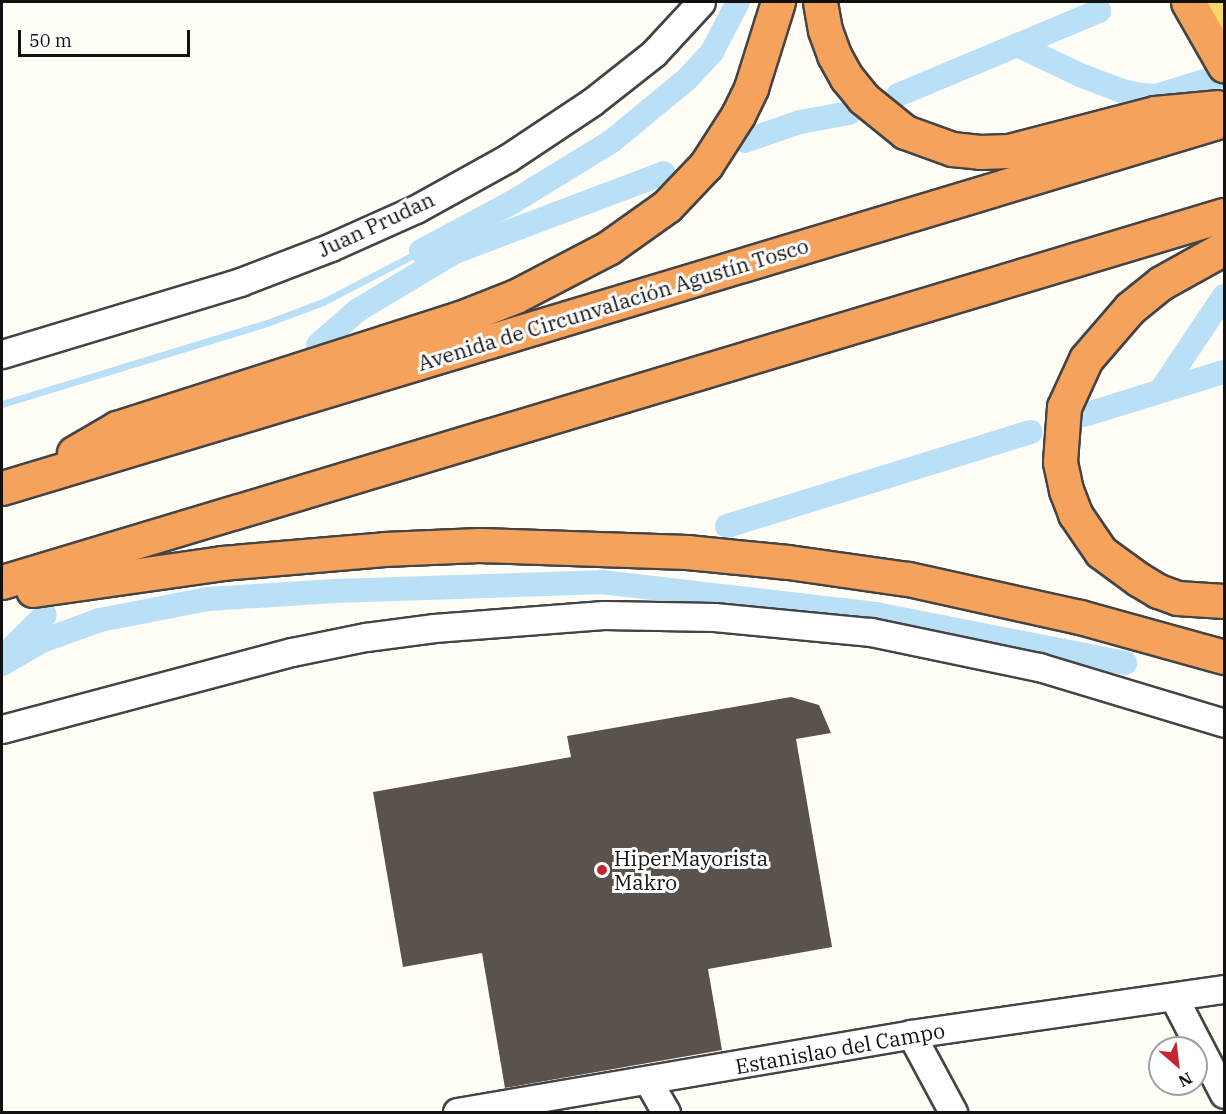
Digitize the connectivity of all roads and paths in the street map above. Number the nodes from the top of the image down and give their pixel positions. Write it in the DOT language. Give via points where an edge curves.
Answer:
graph roads {
  1 [pos="701,2"];
  2 [pos="778,2"];
  3 [pos="820,2"];
  4 [pos="1188,2"];
  5 [pos="1209,2"];
  6 [pos="1223,52"];
  7 [pos="1224,107"];
  8 [pos="1224,120"];
  9 [pos="1224,215"];
  10 [pos="1224,248"];
  11 [pos="2,354"];
  12 [pos="15,484"];
  13 [pos="2,582"];
  14 [pos="2,595"];
  15 [pos="1224,601"];
  16 [pos="1224,657"];
  17 [pos="1224,723"];
  18 [pos="2,729"];
  19 [pos="1224,989"];
  20 [pos="1174,998"];
  21 [pos="910,1034"];
  22 [pos="648,1081"];
  23 [pos="1224,1094"];
  24 [pos="457,1113"];
  25 [pos="666,1113"];
  26 [pos="952,1113"];
  1 -- 11 [label="street, Juan Prudan" via="654,53 592,102 508,158 416,209 240,282"];
  2 -- 12 [label="highway" via="751,88 712,156 667,206 608,248 516,296 460,318 117,428"];
  3 -- 7 [label="highway" via="834,55 863,98 905,132 952,149 1009,151 1155,112"];
  4 -- 6 [label="highway"];
  5 -- 6 [label="main road"];
  8 -- 12 [label="highway, Avenida de Circunvalación Agustín Tosco"];
  9 -- 13 [label="highway"];
  10 -- 15 [label="highway" via="1161,283 1130,308 1086,359 1064,407 1060,462 1075,514 1101,552 1158,591 1177,598"];
  14 -- 16 [label="highway" via="222,563 384,549 479,545 687,552 908,579 1080,617"];
  17 -- 18 [label="street" via="1039,667 872,632 714,617 604,615 456,626 292,652"];
  19 -- 20 [label="street, Estanislao del Campo"];
  20 -- 21 [label="street, Estanislao del Campo"];
  20 -- 23 [label="street"];
  21 -- 22 [label="street, Estanislao del Campo"];
  21 -- 26 [label="street"];
  22 -- 24 [label="street, Estanislao del Campo"];
  22 -- 25 [label="street"];
}
